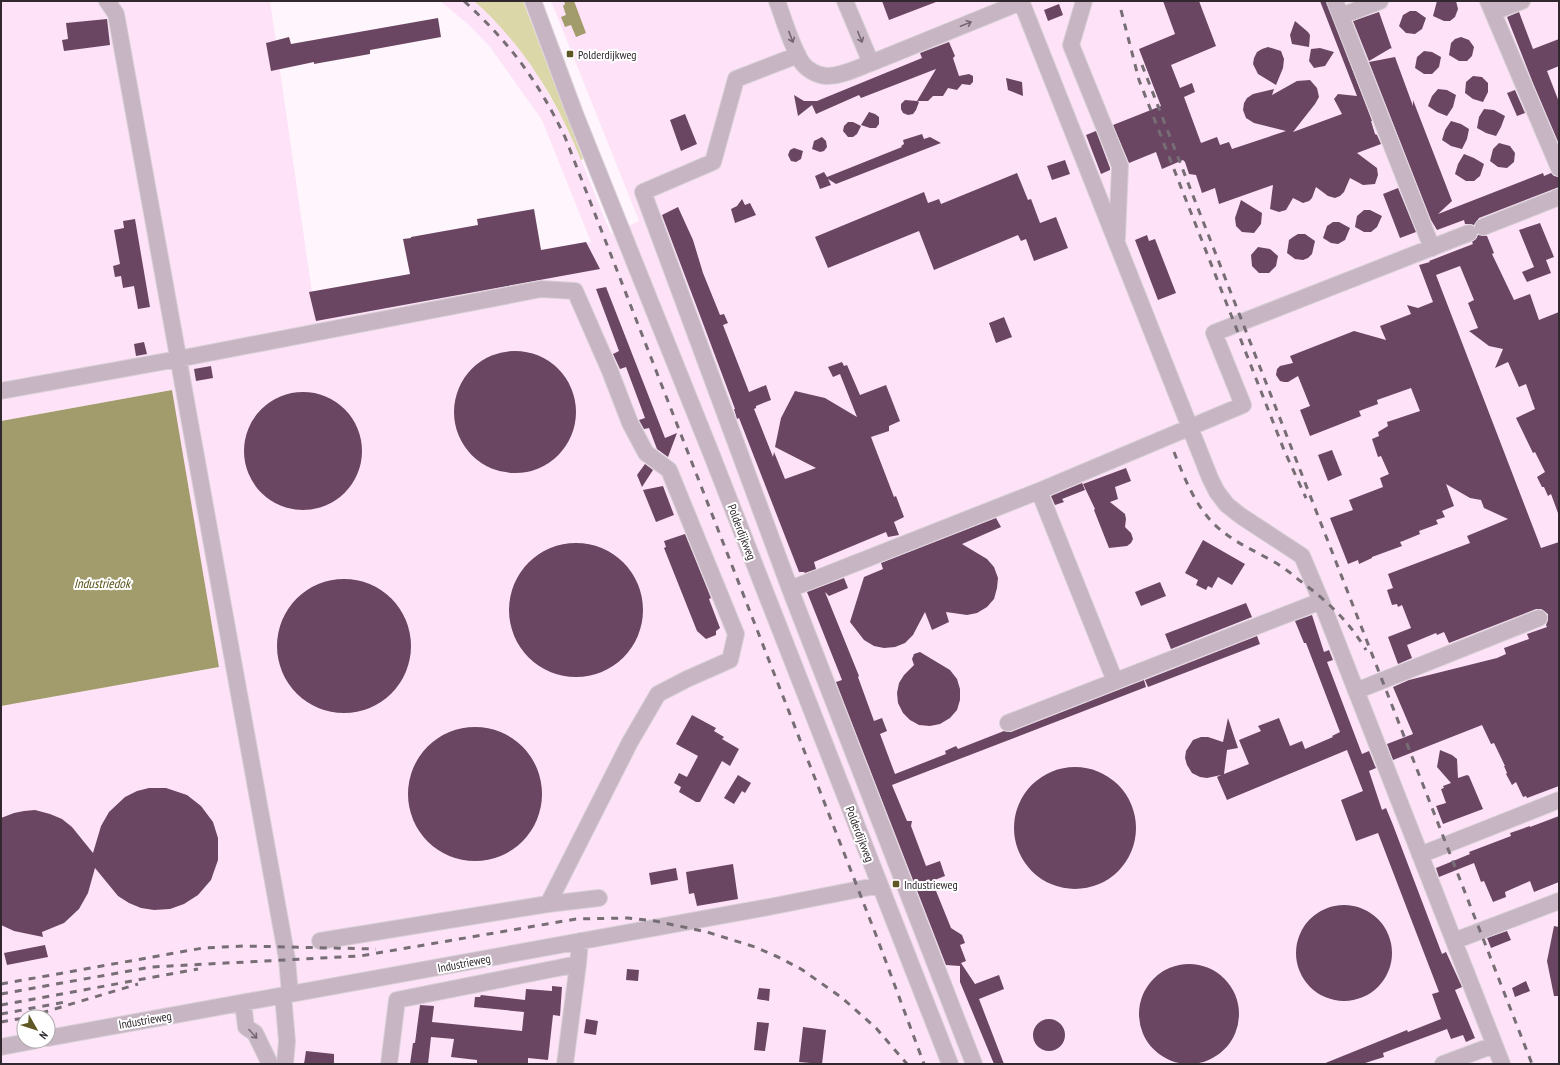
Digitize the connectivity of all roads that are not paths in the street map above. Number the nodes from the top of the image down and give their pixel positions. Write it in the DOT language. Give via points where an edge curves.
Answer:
graph roads {
  1 [pos="107,1"];
  2 [pos="533,1"];
  3 [pos="777,1"];
  4 [pos="845,1"];
  5 [pos="1021,1"];
  6 [pos="1084,1"];
  7 [pos="1335,1"];
  8 [pos="1380,1"];
  9 [pos="1522,1"];
  10 [pos="1490,7"];
  11 [pos="1341,16"];
  12 [pos="798,55"];
  13 [pos="870,63"];
  14 [pos="1559,168"];
  15 [pos="1559,197"];
  16 [pos="1117,244"];
  17 [pos="1432,248"];
  18 [pos="178,359"];
  19 [pos="1,391"];
  20 [pos="1190,428"];
  21 [pos="1039,491"];
  22 [pos="790,589"];
  23 [pos="1321,601"];
  24 [pos="1539,618"];
  25 [pos="1114,681"];
  26 [pos="1356,691"];
  27 [pos="1008,723"];
  28 [pos="1559,800"];
  29 [pos="1420,855"];
  30 [pos="880,885"];
  31 [pos="599,898"];
  32 [pos="1559,901"];
  33 [pos="548,904"];
  34 [pos="320,941"];
  35 [pos="580,941"];
  36 [pos="1454,941"];
  37 [pos="578,964"];
  38 [pos="286,995"];
  39 [pos="244,1002"];
  40 [pos="56,1037"];
  41 [pos="16,1044"];
  42 [pos="1494,1044"];
  43 [pos="1,1047"];
  44 [pos="270,1064"];
  45 [pos="285,1064"];
  46 [pos="389,1064"];
  47 [pos="565,1064"];
  48 [pos="950,1064"];
  49 [pos="974,1064"];
  50 [pos="1443,1064"];
  51 [pos="1502,1064"];
  1 -- 18 [label="street" via="116,14"];
  2 -- 30 [label="street, Polderdijkweg" via="578,122 701,427"];
  3 -- 12 [label="street, one-way"];
  4 -- 13 [label="street, one-way"];
  13 -- 5 [label="street, one-way"];
  5 -- 16 [label="street"];
  6 -- 16 [label="street" via="1071,45 1120,166"];
  7 -- 11 [label="street"];
  8 -- 11 [label="street"];
  9 -- 10 [label="street"];
  10 -- 14 [label="street" via="1552,140"];
  11 -- 17 [label="street"];
  12 -- 13 [label="street" via="810,70 826,76"];
  12 -- 22 [label="street" via="736,79 713,162 643,192"];
  15 -- 17 [label="street"];
  16 -- 20 [label="street"];
  17 -- 20 [label="street" via="1214,333 1243,405"];
  18 -- 19 [label="street"];
  18 -- 33 [label="street" via="541,289 576,291 630,423 646,453 669,470 736,634 730,660 658,694 630,742"];
  18 -- 38 [label="street" via="287,959"];
  20 -- 21 [label="street"];
  20 -- 23 [label="street" via="1217,492 1227,505 1241,516 1302,556"];
  21 -- 22 [label="street"];
  21 -- 25 [label="street"];
  22 -- 49 [label="street"];
  23 -- 25 [label="street"];
  23 -- 26 [label="street"];
  24 -- 26 [label="street"];
  25 -- 27 [label="street"];
  26 -- 29 [label="street"];
  28 -- 29 [label="street"];
  29 -- 36 [label="street"];
  30 -- 35 [label="street, Industrieweg"];
  30 -- 48 [label="street, Polderdijkweg"];
  31 -- 33 [label="street"];
  32 -- 36 [label="street"];
  33 -- 34 [label="street"];
  35 -- 37 [label="street"];
  35 -- 38 [label="street, Industrieweg"];
  36 -- 42 [label="street"];
  37 -- 46 [label="street" via="397,1000"];
  37 -- 47 [label="street"];
  38 -- 39 [label="street, Industrieweg"];
  38 -- 45 [label="street"];
  39 -- 40 [label="street, Industrieweg"];
  39 -- 44 [label="street, one-way" via="246,1026 255,1033"];
  41 -- 43 [label="street"];
  42 -- 50 [label="street"];
  42 -- 51 [label="street"];
}
